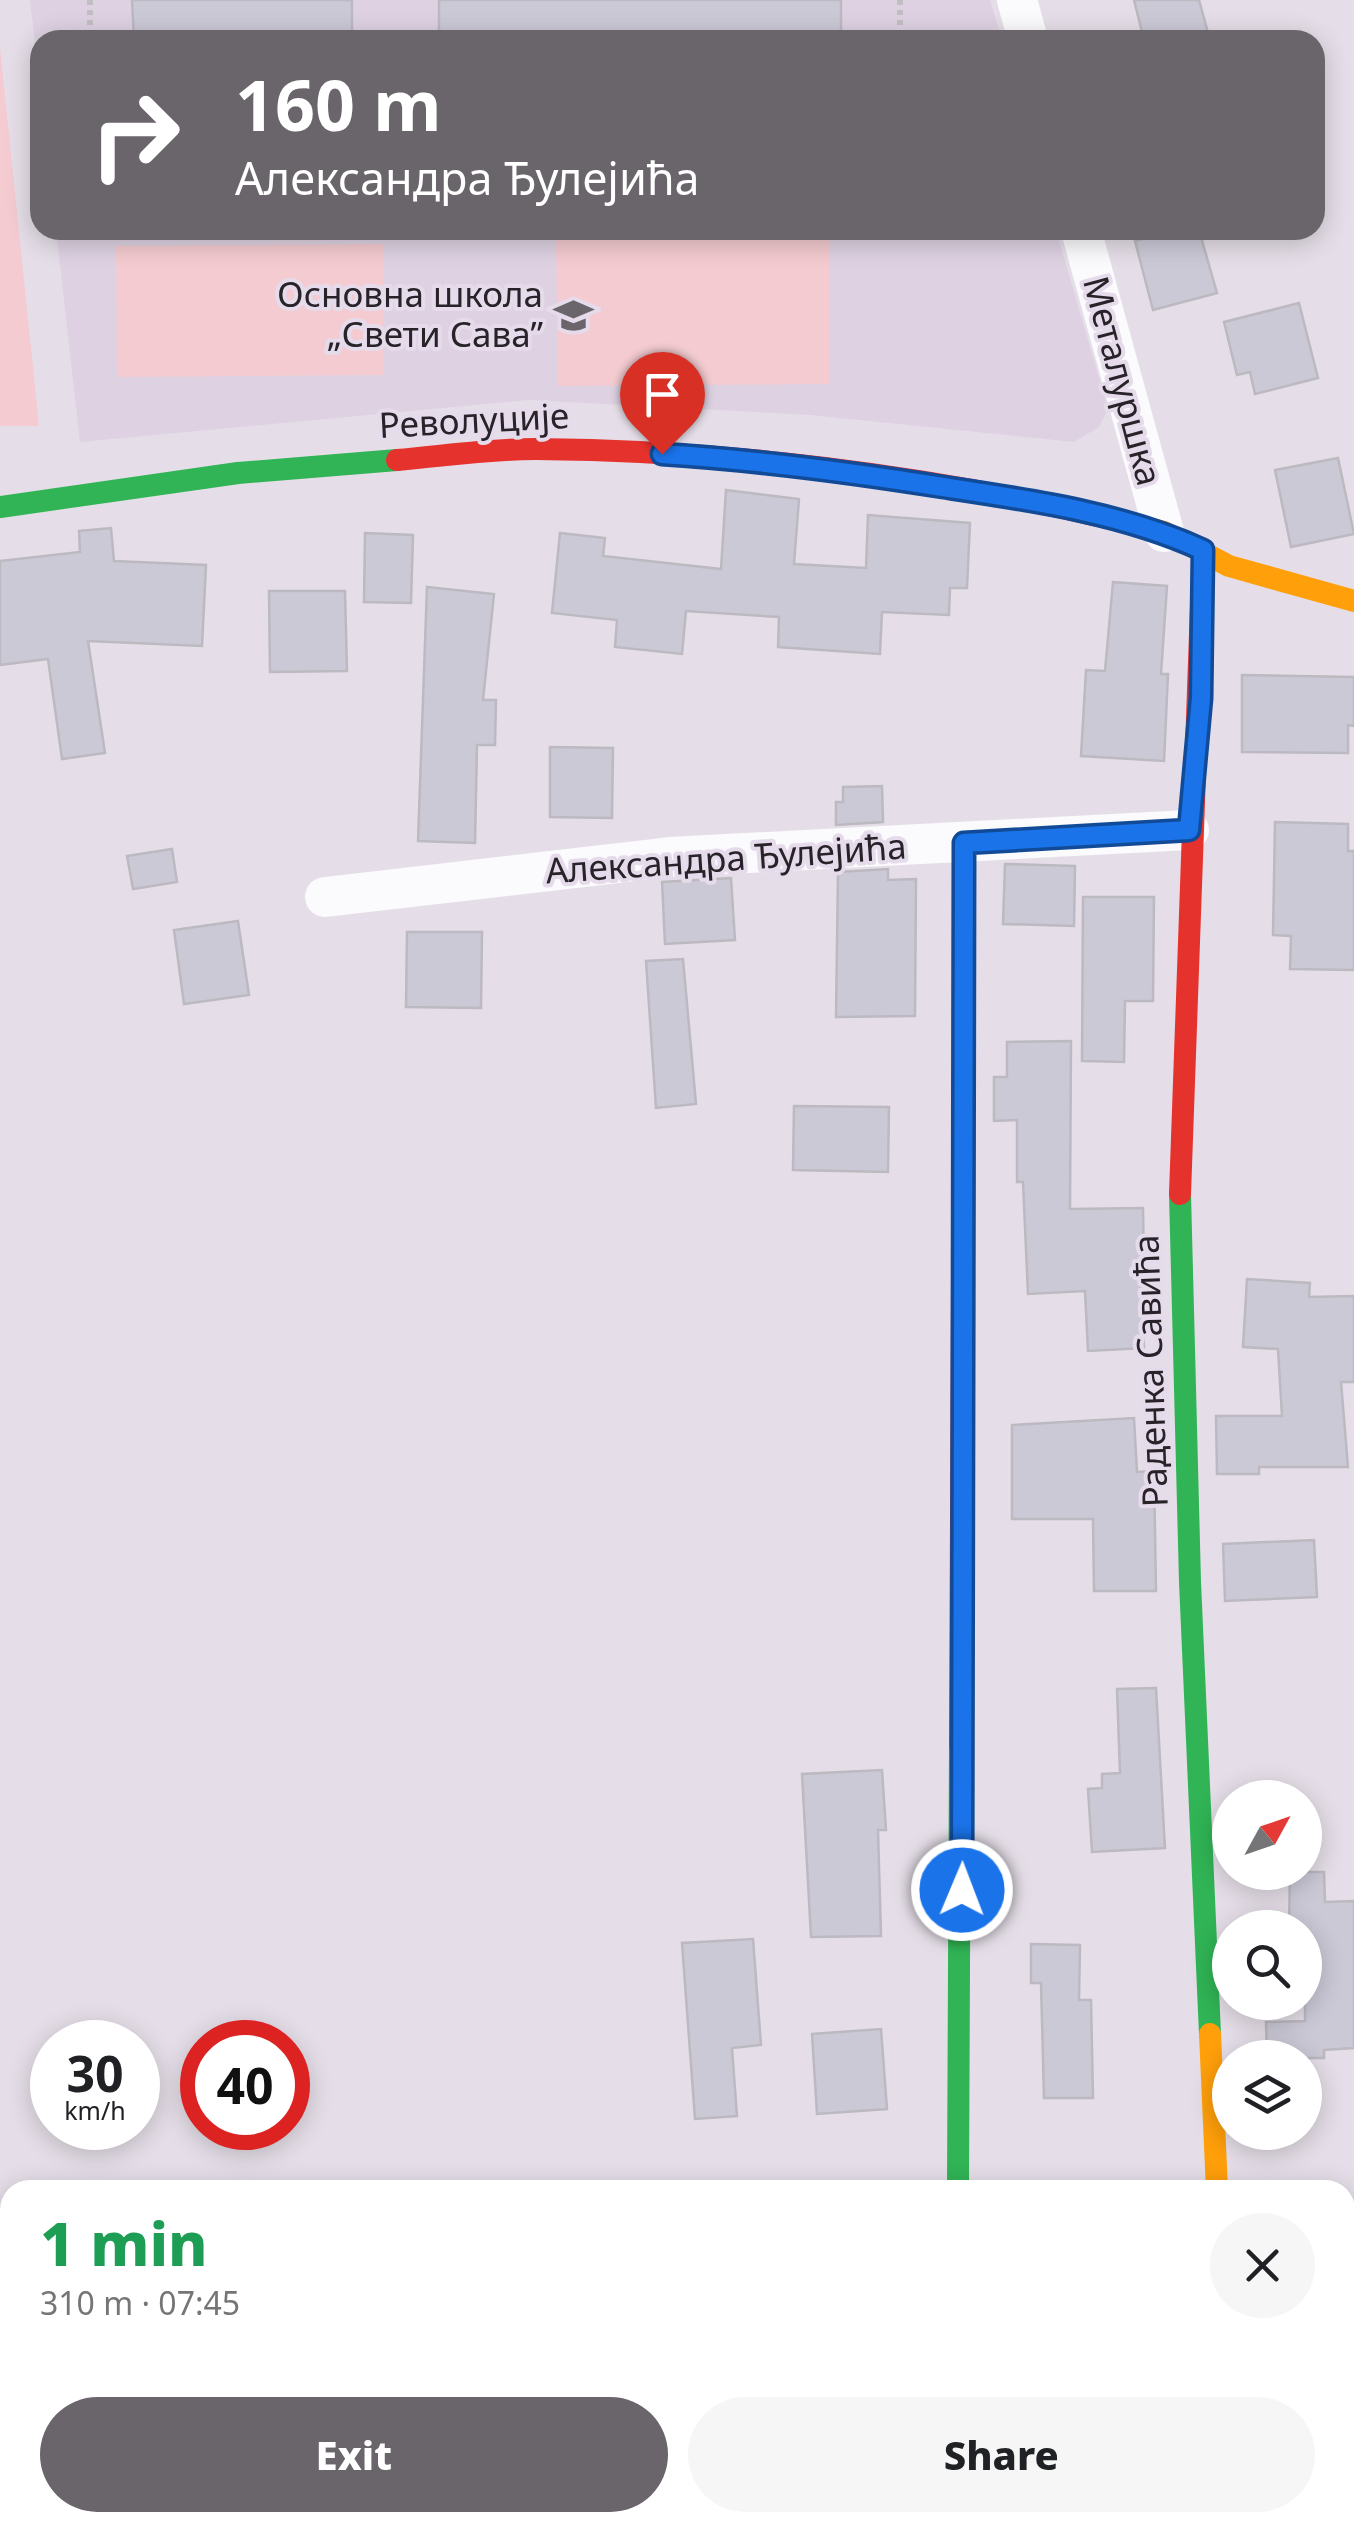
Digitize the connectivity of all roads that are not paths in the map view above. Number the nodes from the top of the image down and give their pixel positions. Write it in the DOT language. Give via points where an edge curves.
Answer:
graph roads {
  1 [pos="1017,0"];
  2 [pos="1025,30"];
  3 [pos="1084,240"];
  4 [pos="0,507"];
  5 [pos="1164,532"];
  6 [pos="1203,550"];
  7 [pos="1354,601"];
  8 [pos="1189,830"];
  9 [pos="964,843"];
  10 [pos="324,898"];
  11 [pos="958,2180"];
  12 [pos="1218,2180"];
  1 -- 2 [label="street"];
  3 -- 5 [label="street, Металуршка"];
  4 -- 5 [label="street, Револуције" via="238,473 551,449 837,470 1026,500"];
  5 -- 6 [label="street, Револуције"];
  6 -- 7 [label="street, Револуције" via="1262,578"];
  6 -- 8 [label="street, Раденка Савића" via="1201,698"];
  8 -- 9 [label="street, Александра Ђулејића"];
  8 -- 12 [label="street, Раденка Савића" via="1180,1216"];
  9 -- 10 [label="street, Александра Ђулејића" via="670,857"];
  9 -- 11 [label="street"];
}
